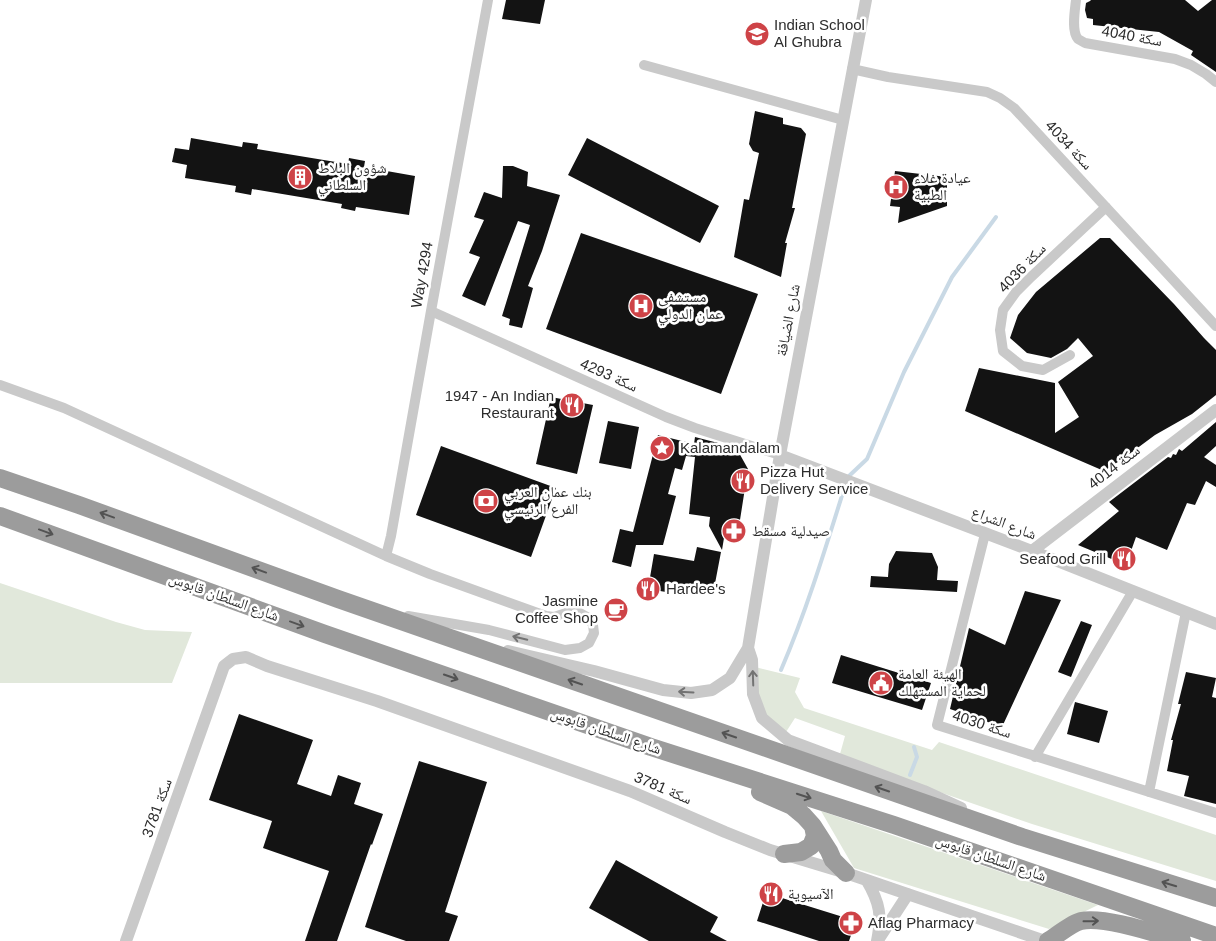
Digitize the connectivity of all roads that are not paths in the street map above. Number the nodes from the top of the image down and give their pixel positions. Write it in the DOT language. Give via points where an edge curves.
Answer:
graph roads {
  1 [pos="488,0"];
  2 [pos="866,0"];
  3 [pos="1076,0"];
  4 [pos="644,65"];
  5 [pos="852,69"];
  6 [pos="1216,82"];
  7 [pos="843,120"];
  8 [pos="1106,207"];
  9 [pos="431,311"];
  10 [pos="1216,326"];
  11 [pos="1070,355"];
  12 [pos="0,386"];
  13 [pos="1216,410"];
  14 [pos="780,454"];
  15 [pos="0,478"];
  16 [pos="0,516"];
  17 [pos="985,534"];
  18 [pos="1032,551"];
  19 [pos="386,556"];
  20 [pos="1133,591"];
  21 [pos="368,610"];
  22 [pos="1186,612"];
  23 [pos="1216,624"];
  24 [pos="440,635"];
  25 [pos="748,648"];
  26 [pos="651,747"];
  27 [pos="1035,757"];
  28 [pos="1149,792"];
  29 [pos="1216,813"];
  30 [pos="813,826"];
  31 [pos="1022,837"];
  32 [pos="784,854"];
  33 [pos="846,873"];
  34 [pos="867,881"];
  35 [pos="908,894"];
  36 [pos="1216,898"];
  37 [pos="1216,936"];
  38 [pos="126,941"];
  39 [pos="877,941"];
  40 [pos="1047,941"];
  41 [pos="1182,941"];
  1 -- 9 [label="street, Way 4294"];
  2 -- 5 [label="street, شارع الضيافة"];
  3 -- 6 [label="street, سكة 4040" via="1074,32 1078,39 1085,43 1175,59 1191,65"];
  4 -- 7 [label="street"];
  5 -- 7 [label="street, شارع الضيافة"];
  5 -- 8 [label="street, سكة 4034" via="888,78 987,92 1000,98 1014,108"];
  7 -- 14 [label="street, شارع الضيافة"];
  8 -- 10 [label="street, سكة 4034"];
  8 -- 11 [label="street, سكة 4036" via="1031,277 1003,310 1000,330 1003,351 1022,366 1044,370"];
  9 -- 14 [label="street, سكة 4293" via="666,417"];
  9 -- 19 [label="street, Way 4294"];
  12 -- 19 [label="street" via="64,408"];
  13 -- 18 [label="street, سكة 4014"];
  14 -- 17 [label="street, شارع الشراع"];
  14 -- 25 [label="street, شارع الضيافة"];
  21 -- 15 [label="highway, شارع السلطان قابوس, one-way"];
  16 -- 26 [label="highway, شارع السلطان قابوس, one-way" via="325,634"];
  17 -- 18 [label="street, شارع الشراع"];
  17 -- 27 [label="street, سكة 4030" via="937,725"];
  18 -- 20 [label="street, شارع الشراع"];
  19 -- 21 [label="street, one-way" via="546,616 580,613 589,618 594,633 589,643 565,650 489,630"];
  20 -- 22 [label="street, شارع الشراع"];
  20 -- 27 [label="street"];
  21 -- 24 [label="highway, شارع السلطان قابوس"];
  22 -- 23 [label="street, شارع الشراع"];
  22 -- 28 [label="street"];
  25 -- 24 [label="street, one-way" via="730,678 712,690 691,693 663,690"];
  31 -- 24 [label="highway, شارع السلطان قابوس, one-way"];
  31 -- 25 [label="street, one-way" via="924,791 788,740 762,718 753,694 752,660"];
  26 -- 30 [label="highway" via="792,806"];
  26 -- 37 [label="highway, شارع السلطان قابوس, one-way" via="894,825"];
  27 -- 28 [label="street, سكة 4030"];
  28 -- 29 [label="street, سكة 4030"];
  30 -- 32 [label="highway" via="811,846 801,852"];
  30 -- 33 [label="highway" via="833,860"];
  36 -- 31 [label="highway, شارع السلطان قابوس, one-way"];
  32 -- 33 [label="street, سكة 3781"];
  32 -- 38 [label="street, سكة 3781" via="630,791 377,700 267,666 236,666 218,686"];
  33 -- 34 [label="street, سكة 3781"];
  34 -- 35 [label="street, سكة 3781"];
  34 -- 39 [label="street" via="880,911"];
  35 -- 39 [label="street"];
  35 -- 40 [label="street, سكة 3781"];
  40 -- 41 [label="highway, one-way" via="1079,921 1093,920 1117,923"];
}
